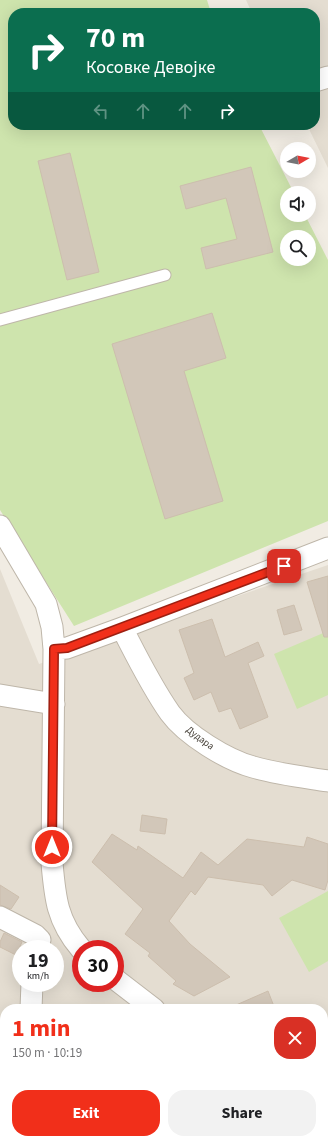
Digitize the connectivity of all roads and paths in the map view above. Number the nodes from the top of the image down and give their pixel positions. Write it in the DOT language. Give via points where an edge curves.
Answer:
graph roads {
  1 [pos="165,275"];
  2 [pos="0,320"];
  3 [pos="0,526"];
  4 [pos="328,548"];
  5 [pos="122,628"];
  6 [pos="54,649"];
  7 [pos="0,695"];
  8 [pos="54,704"];
  9 [pos="328,781"];
  10 [pos="0,917"];
  11 [pos="62,921"];
  12 [pos="37,940"];
  13 [pos="41,940"];
  14 [pos="73,940"];
  15 [pos="124,986"];
  16 [pos="32,992"];
  17 [pos="31,1004"];
  18 [pos="148,1004"];
  1 -- 2 [label="lane"];
  3 -- 6 [label="street" via="46,604"];
  4 -- 5 [label="street"];
  5 -- 6 [label="street" via="67,648"];
  5 -- 9 [label="street, Дудара" via="151,684 171,714 195,737 228,758 253,767"];
  6 -- 8 [label="street"];
  7 -- 8 [label="street"];
  8 -- 11 [label="street" via="52,862 54,890"];
  10 -- 12 [label="street" via="35,936"];
  11 -- 13 [label="street"];
  11 -- 14 [label="street"];
  15 -- 18 [label="street"];
  16 -- 17 [label="street"];
}
